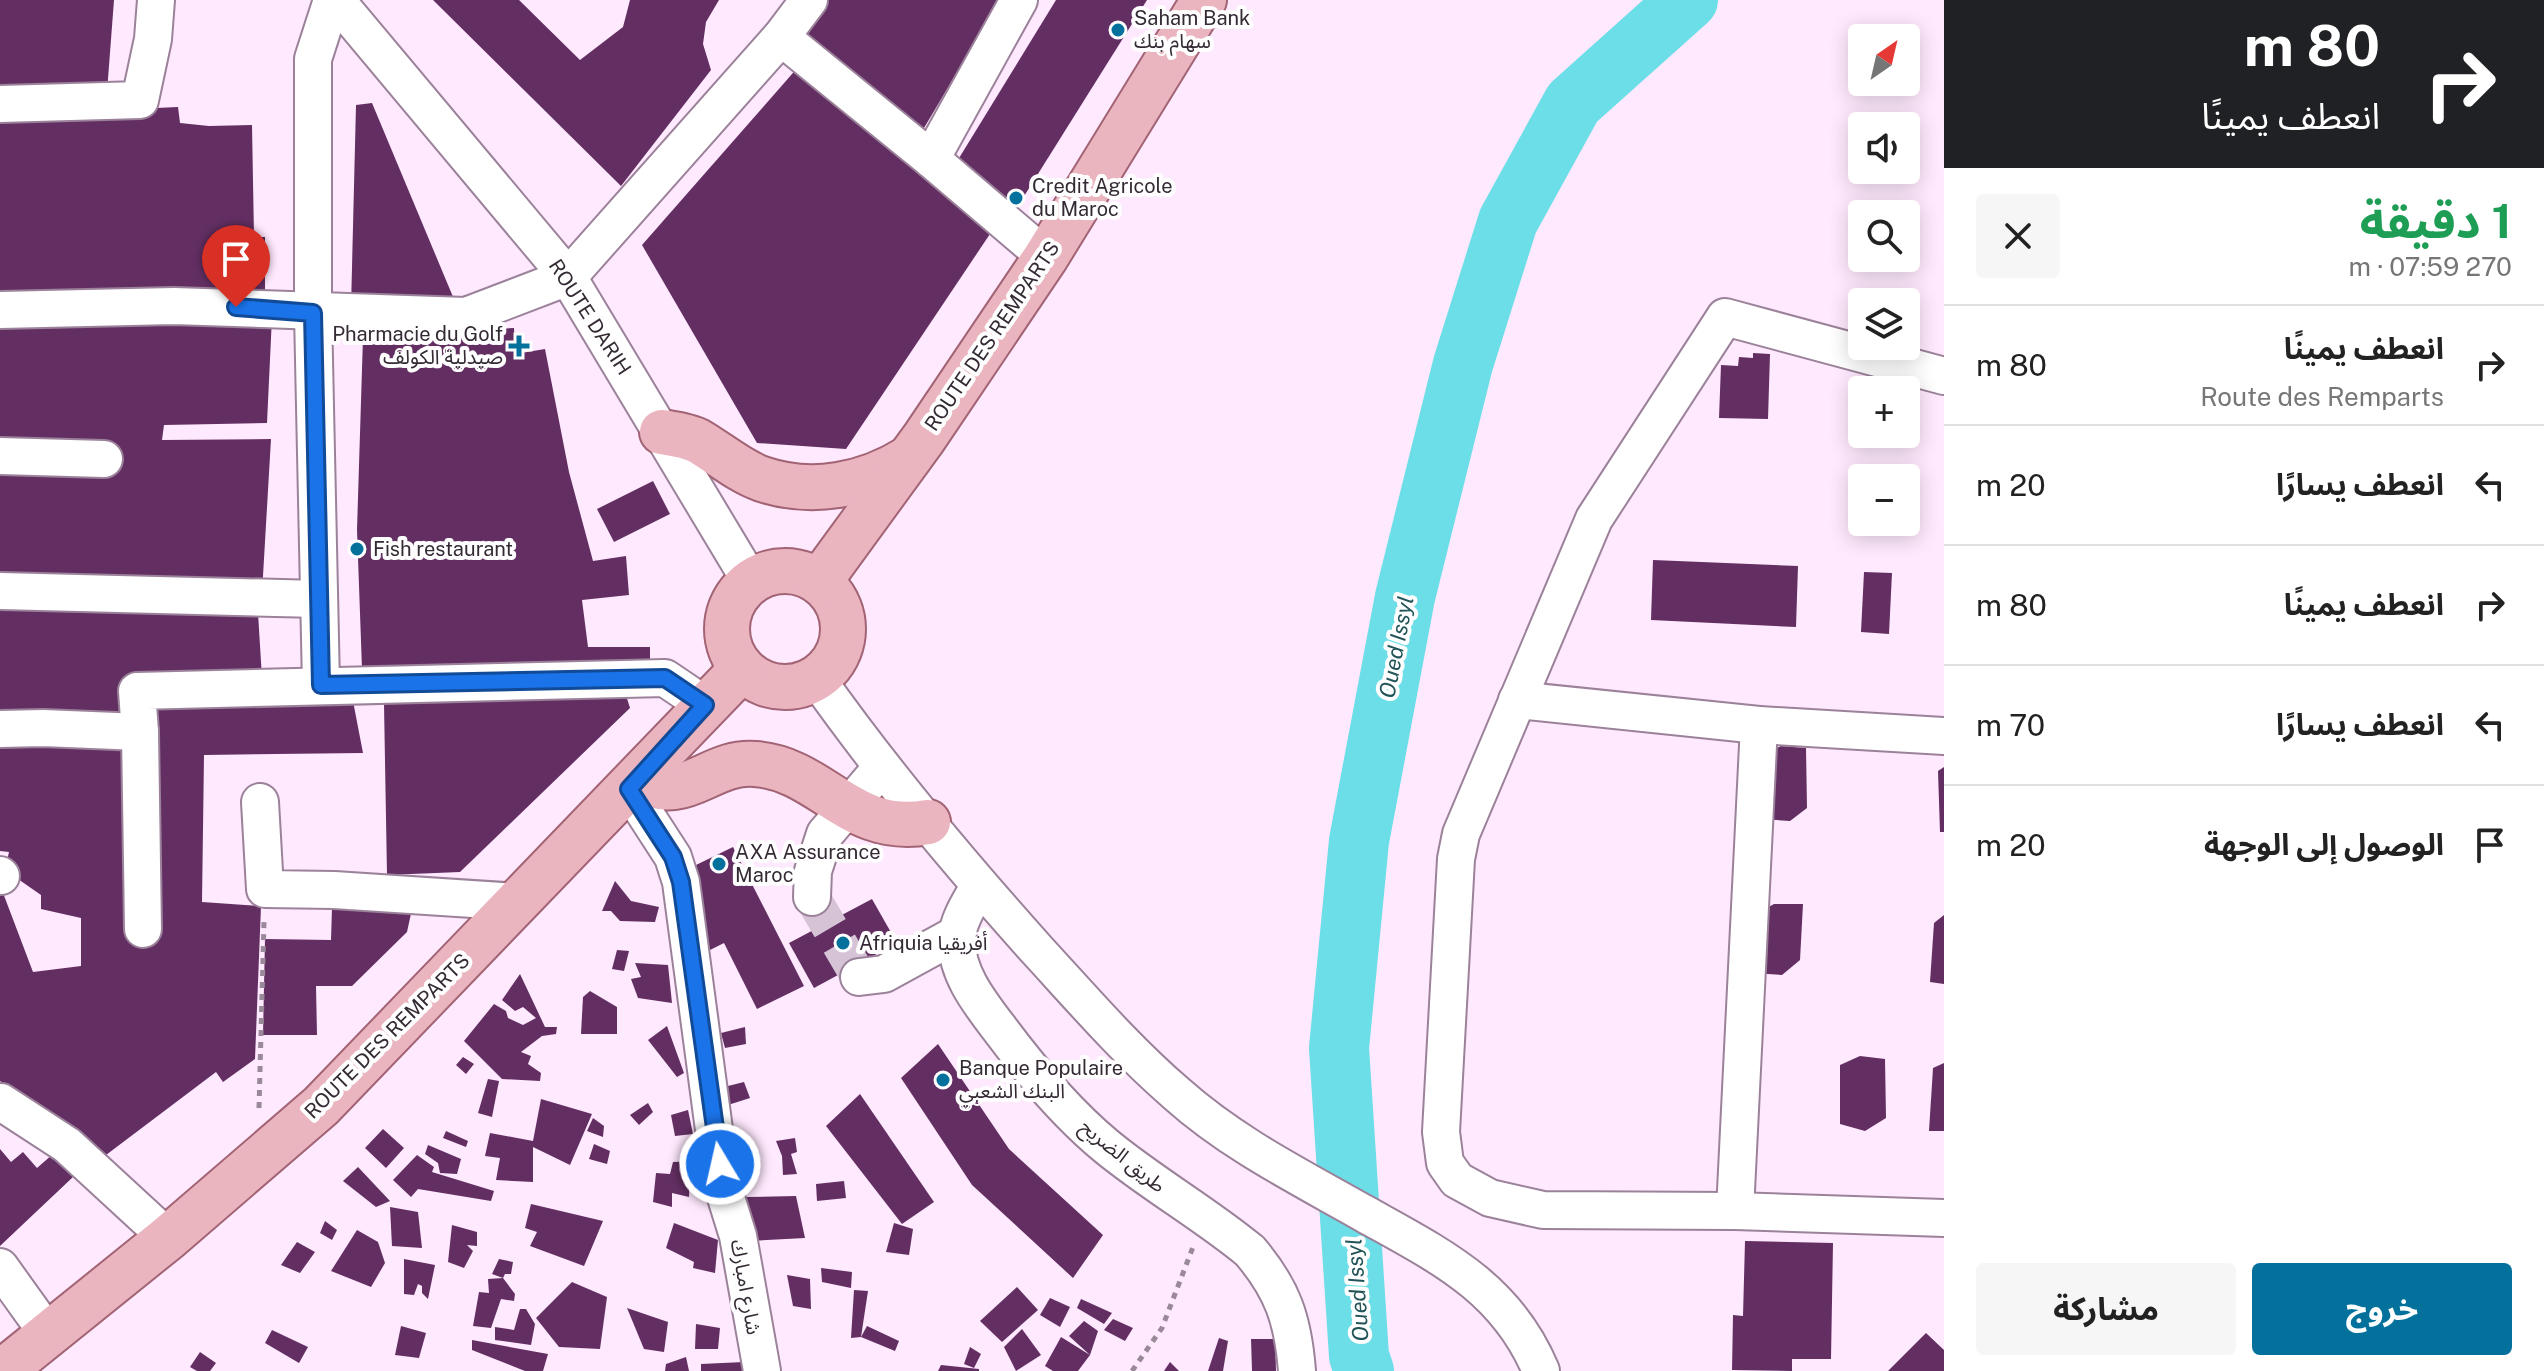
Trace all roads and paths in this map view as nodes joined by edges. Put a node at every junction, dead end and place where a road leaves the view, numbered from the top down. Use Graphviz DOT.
graph roads {
  1 [pos="156,0"];
  2 [pos="334,0"];
  3 [pos="809,0"];
  4 [pos="1019,0"];
  5 [pos="1204,0"];
  6 [pos="781,37"];
  7 [pos="0,104"];
  8 [pos="931,159"];
  9 [pos="1046,257"];
  10 [pos="568,277"];
  11 [pos="0,310"];
  12 [pos="313,313"];
  13 [pos="1944,376"];
  14 [pos="662,432"];
  15 [pos="0,456"];
  16 [pos="911,457"];
  17 [pos="104,459"];
  18 [pos="751,582"];
  19 [pos="819,582"];
  20 [pos="0,591"];
  21 [pos="319,599"];
  22 [pos="742,669"];
  23 [pos="817,679"];
  24 [pos="321,685"];
  25 [pos="1517,700"];
  26 [pos="705,705"];
  27 [pos="1759,725"];
  28 [pos="0,729"];
  29 [pos="140,732"];
  30 [pos="1944,736"];
  31 [pos="882,767"];
  32 [pos="633,784"];
  33 [pos="260,802"];
  34 [pos="849,806"];
  35 [pos="928,822"];
  36 [pos="979,886"];
  37 [pos="265,889"];
  38 [pos="812,897"];
  39 [pos="519,902"];
  40 [pos="143,929"];
  41 [pos="957,934"];
  42 [pos="859,977"];
  43 [pos="1,1102"];
  44 [pos="259,1160"];
  45 [pos="1735,1211"];
  46 [pos="1204,1216"];
  47 [pos="1944,1218"];
  48 [pos="168,1238"];
  49 [pos="0,1267"];
  50 [pos="48,1334"];
  51 [pos="3,1371"];
  52 [pos="762,1371"];
  53 [pos="1132,1371"];
  54 [pos="1297,1371"];
  55 [pos="1541,1371"];
  1 -- 7 [label="street"];
  2 -- 10 [label="street, ROUTE DARIH"];
  2 -- 12 [label="street"];
  3 -- 6 [label="street"];
  4 -- 8 [label="street"];
  5 -- 9 [label="main road, ROUTE DES REMPARTS"];
  6 -- 8 [label="street"];
  6 -- 10 [label="street"];
  8 -- 9 [label="street"];
  9 -- 16 [label="main road, ROUTE DES REMPARTS"];
  10 -- 12 [label="street"];
  10 -- 14 [label="street, ROUTE DARIH"];
  11 -- 12 [label="street"];
  12 -- 21 [label="street"];
  13 -- 25 [label="street"];
  14 -- 16 [label="main road"];
  14 -- 18 [label="street, ROUTE DARIH"];
  15 -- 17 [label="street"];
  16 -- 19 [label="main road, ROUTE DES REMPARTS"];
  18 -- 19 [label="main road"];
  18 -- 22 [label="main road"];
  19 -- 23 [label="main road"];
  20 -- 21 [label="street"];
  21 -- 24 [label="street"];
  22 -- 23 [label="main road"];
  22 -- 26 [label="main road, ROUTE DES REMPARTS"];
  23 -- 31 [label="street"];
  24 -- 26 [label="street"];
  24 -- 29 [label="street"];
  25 -- 27 [label="street"];
  25 -- 45 [label="street"];
  26 -- 32 [label="main road, ROUTE DES REMPARTS"];
  27 -- 30 [label="street"];
  27 -- 45 [label="street"];
  28 -- 29 [label="street"];
  29 -- 40 [label="street"];
  31 -- 34 [label="street"];
  31 -- 35 [label="street"];
  32 -- 34 [label="main road"];
  32 -- 39 [label="main road, ROUTE DES REMPARTS"];
  32 -- 52 [label="street, شارع امبارك"];
  33 -- 37 [label="street"];
  34 -- 35 [label="main road"];
  34 -- 38 [label="street"];
  35 -- 36 [label="street"];
  36 -- 41 [label="street"];
  36 -- 55 [label="street"];
  37 -- 39 [label="street"];
  37 -- 44 [label="path"];
  39 -- 44 [label="main road, ROUTE DES REMPARTS"];
  41 -- 42 [label="street"];
  41 -- 46 [label="street, طريق الضريح"];
  43 -- 48 [label="street"];
  44 -- 48 [label="main road, ROUTE DES REMPARTS"];
  45 -- 47 [label="street"];
  46 -- 53 [label="path"];
  46 -- 54 [label="street, طريق الضريح"];
  48 -- 50 [label="main road, ROUTE DES REMPARTS"];
  49 -- 50 [label="street"];
  50 -- 51 [label="main road, ROUTE DES REMPARTS"];
}
